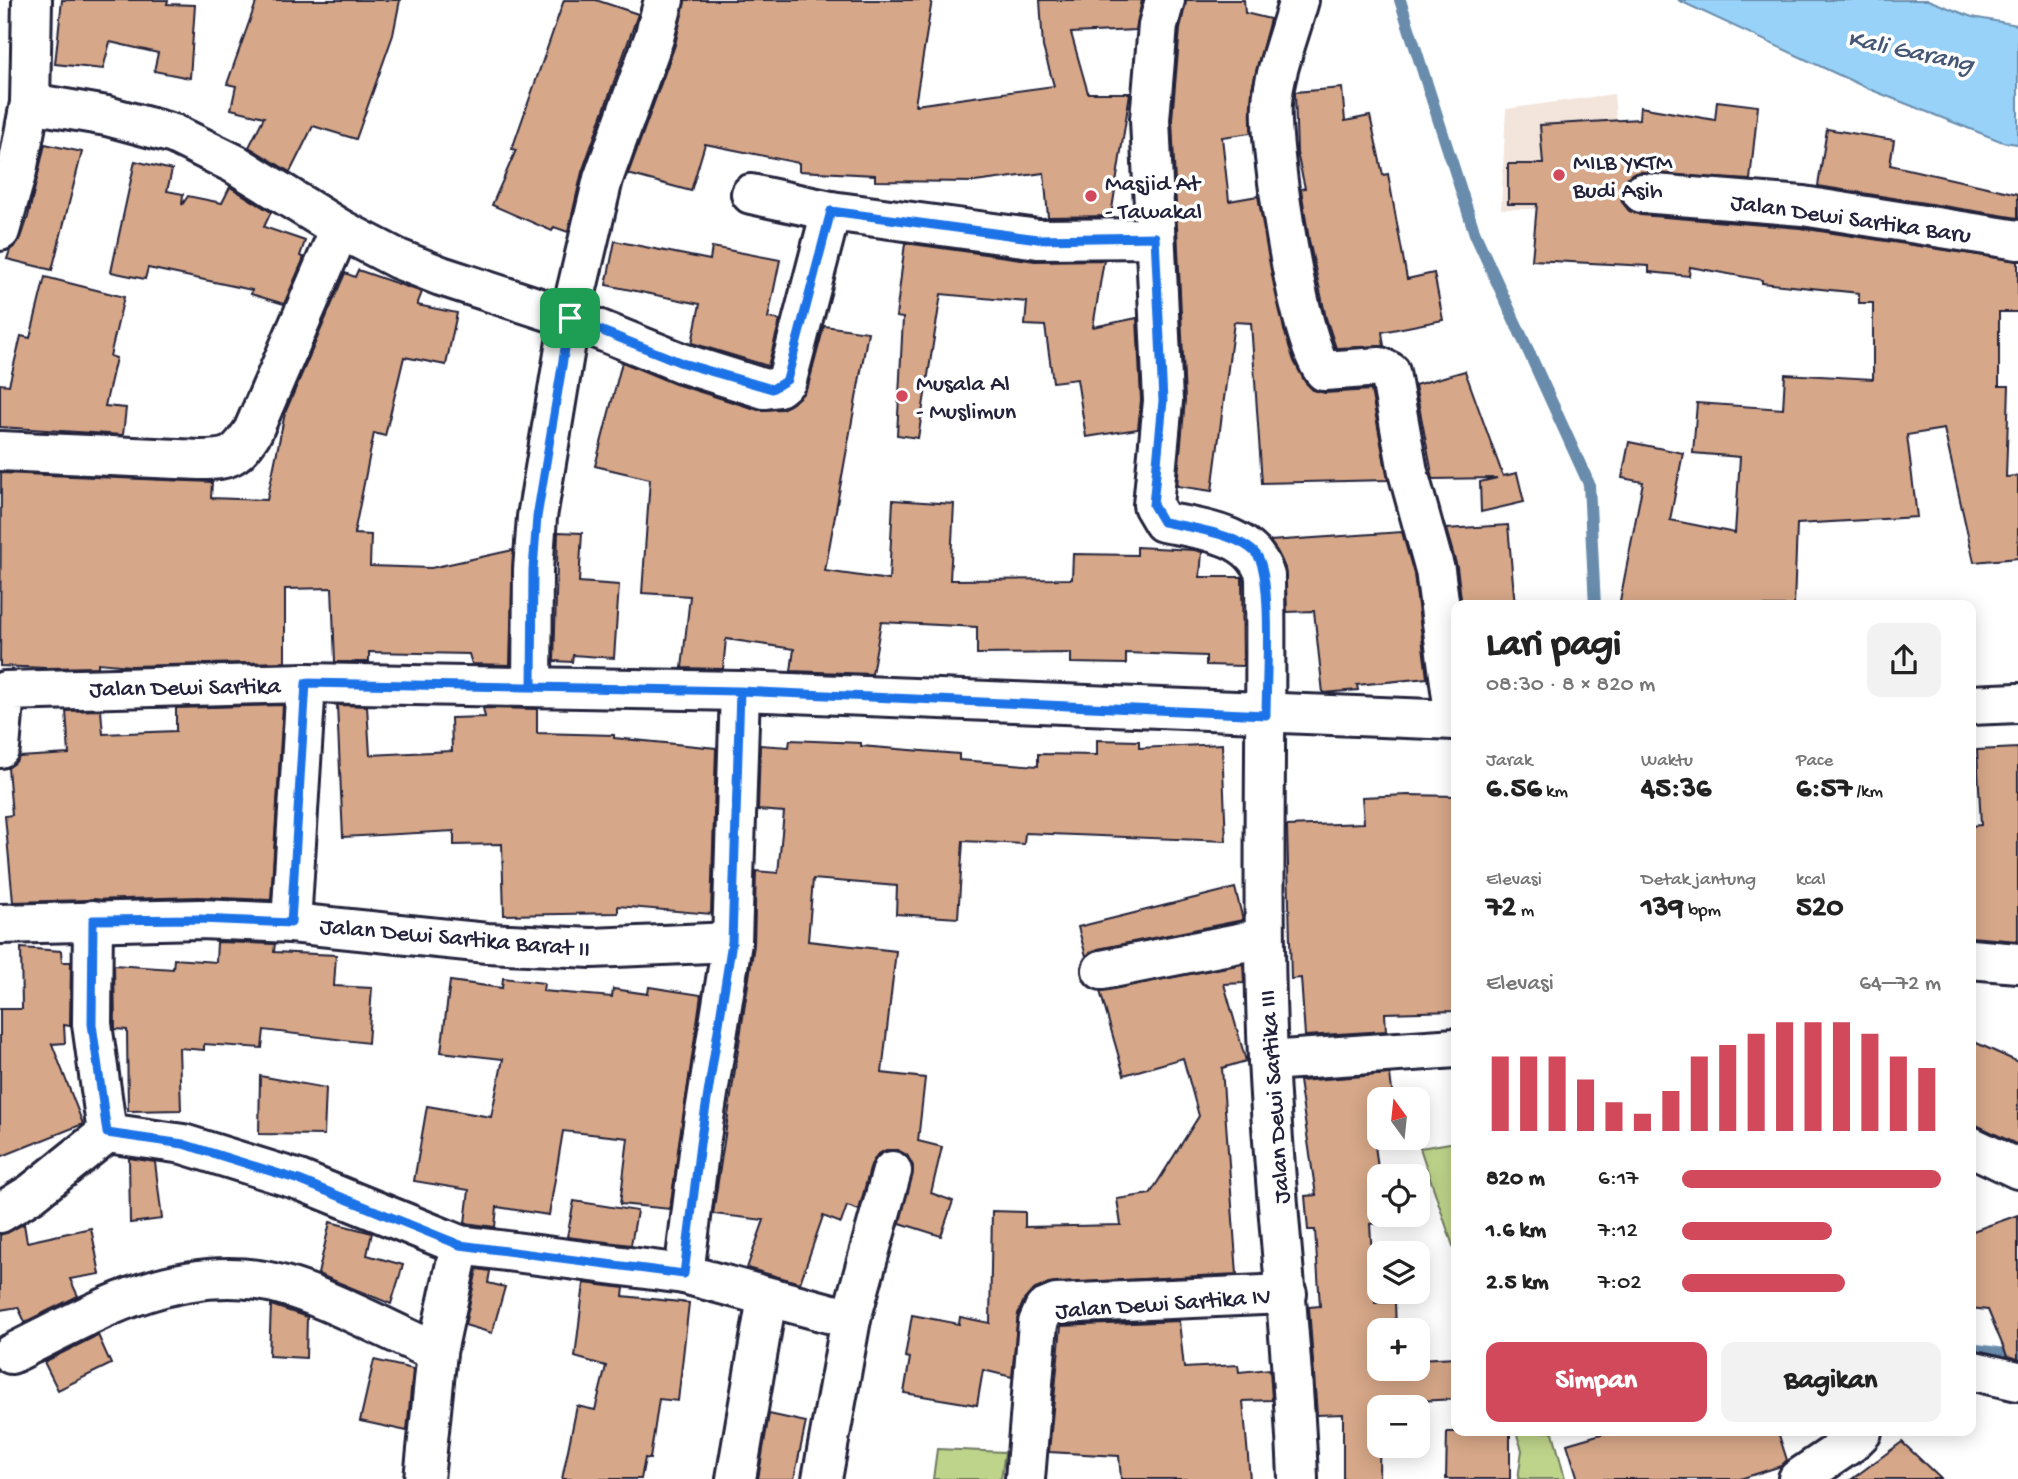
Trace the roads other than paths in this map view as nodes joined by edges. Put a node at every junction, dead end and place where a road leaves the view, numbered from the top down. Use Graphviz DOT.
graph roads {
  1 [pos="32,0"];
  2 [pos="664,0"];
  3 [pos="1166,0"];
  4 [pos="1299,0"];
  5 [pos="30,103"];
  6 [pos="1643,193"];
  7 [pos="751,194"];
  8 [pos="831,211"];
  9 [pos="340,229"];
  10 [pos="0,231"];
  11 [pos="1155,237"];
  12 [pos="2018,240"];
  13 [pos="570,318"];
  14 [pos="0,451"];
  15 [pos="306,683"];
  16 [pos="1451,684"];
  17 [pos="532,687"];
  18 [pos="3,691"];
  19 [pos="740,691"];
  20 [pos="2018,703"];
  21 [pos="1976,705"];
  22 [pos="1266,715"];
  23 [pos="1451,720"];
  24 [pos="0,748"];
  25 [pos="93,920"];
  26 [pos="291,923"];
  27 [pos="0,924"];
  28 [pos="1264,938"];
  29 [pos="732,942"];
  30 [pos="1976,960"];
  31 [pos="2018,963"];
  32 [pos="1102,970"];
  33 [pos="1451,1048"];
  34 [pos="1268,1061"];
  35 [pos="107,1133"];
  36 [pos="1976,1149"];
  37 [pos="2018,1170"];
  38 [pos="892,1171"];
  39 [pos="0,1213"];
  40 [pos="460,1245"];
  41 [pos="684,1274"];
  42 [pos="1287,1294"];
  43 [pos="767,1297"];
  44 [pos="851,1319"];
  45 [pos="436,1352"];
  46 [pos="11,1354"];
  47 [pos="1976,1371"];
  48 [pos="2018,1381"];
  49 [pos="1857,1436"];
  50 [pos="424,1479"];
  51 [pos="736,1479"];
  52 [pos="822,1479"];
  53 [pos="1025,1479"];
  54 [pos="1298,1479"];
  55 [pos="1797,1479"];
  1 -- 5 [label="street"];
  2 -- 13 [label="street"];
  3 -- 11 [label="street"];
  4 -- 16 [label="street"];
  5 -- 9 [label="street"];
  5 -- 10 [label="street"];
  6 -- 12 [label="street, Jalan Dewi Sartika Baru"];
  7 -- 8 [label="street"];
  8 -- 11 [label="street"];
  8 -- 13 [label="street"];
  9 -- 13 [label="street"];
  9 -- 14 [label="street"];
  11 -- 22 [label="street, Jalan Dewi Sartika III"];
  13 -- 17 [label="street"];
  15 -- 17 [label="street, Jalan Dewi Sartika"];
  15 -- 18 [label="street, Jalan Dewi Sartika"];
  15 -- 26 [label="street"];
  17 -- 19 [label="street, Jalan Dewi Sartika"];
  18 -- 24 [label="street, Jalan Dewi Sartika"];
  19 -- 22 [label="street, Jalan Dewi Sartika"];
  19 -- 29 [label="street"];
  20 -- 21 [label="street"];
  22 -- 23 [label="street, Jalan Dewi Sartika"];
  22 -- 28 [label="street, Jalan Dewi Sartika III"];
  25 -- 26 [label="street, Jalan Dewi Sartika Barat II"];
  25 -- 27 [label="street, Jalan Dewi Sartika Barat II"];
  25 -- 35 [label="street"];
  26 -- 29 [label="street, Jalan Dewi Sartika Barat II"];
  28 -- 32 [label="street"];
  28 -- 34 [label="street, Jalan Dewi Sartika III"];
  29 -- 41 [label="street"];
  30 -- 31 [label="street"];
  33 -- 34 [label="street"];
  34 -- 42 [label="street, Jalan Dewi Sartika III"];
  35 -- 39 [label="street"];
  35 -- 40 [label="street"];
  36 -- 37 [label="street"];
  38 -- 44 [label="street"];
  40 -- 41 [label="street"];
  40 -- 45 [label="street"];
  41 -- 43 [label="street"];
  42 -- 53 [label="street, Jalan Dewi Sartika IV"];
  42 -- 54 [label="street, Jalan Dewi Sartika III"];
  43 -- 44 [label="street"];
  43 -- 51 [label="street"];
  44 -- 52 [label="street"];
  45 -- 46 [label="street"];
  45 -- 50 [label="street"];
  47 -- 48 [label="street"];
  49 -- 55 [label="street"];
}
